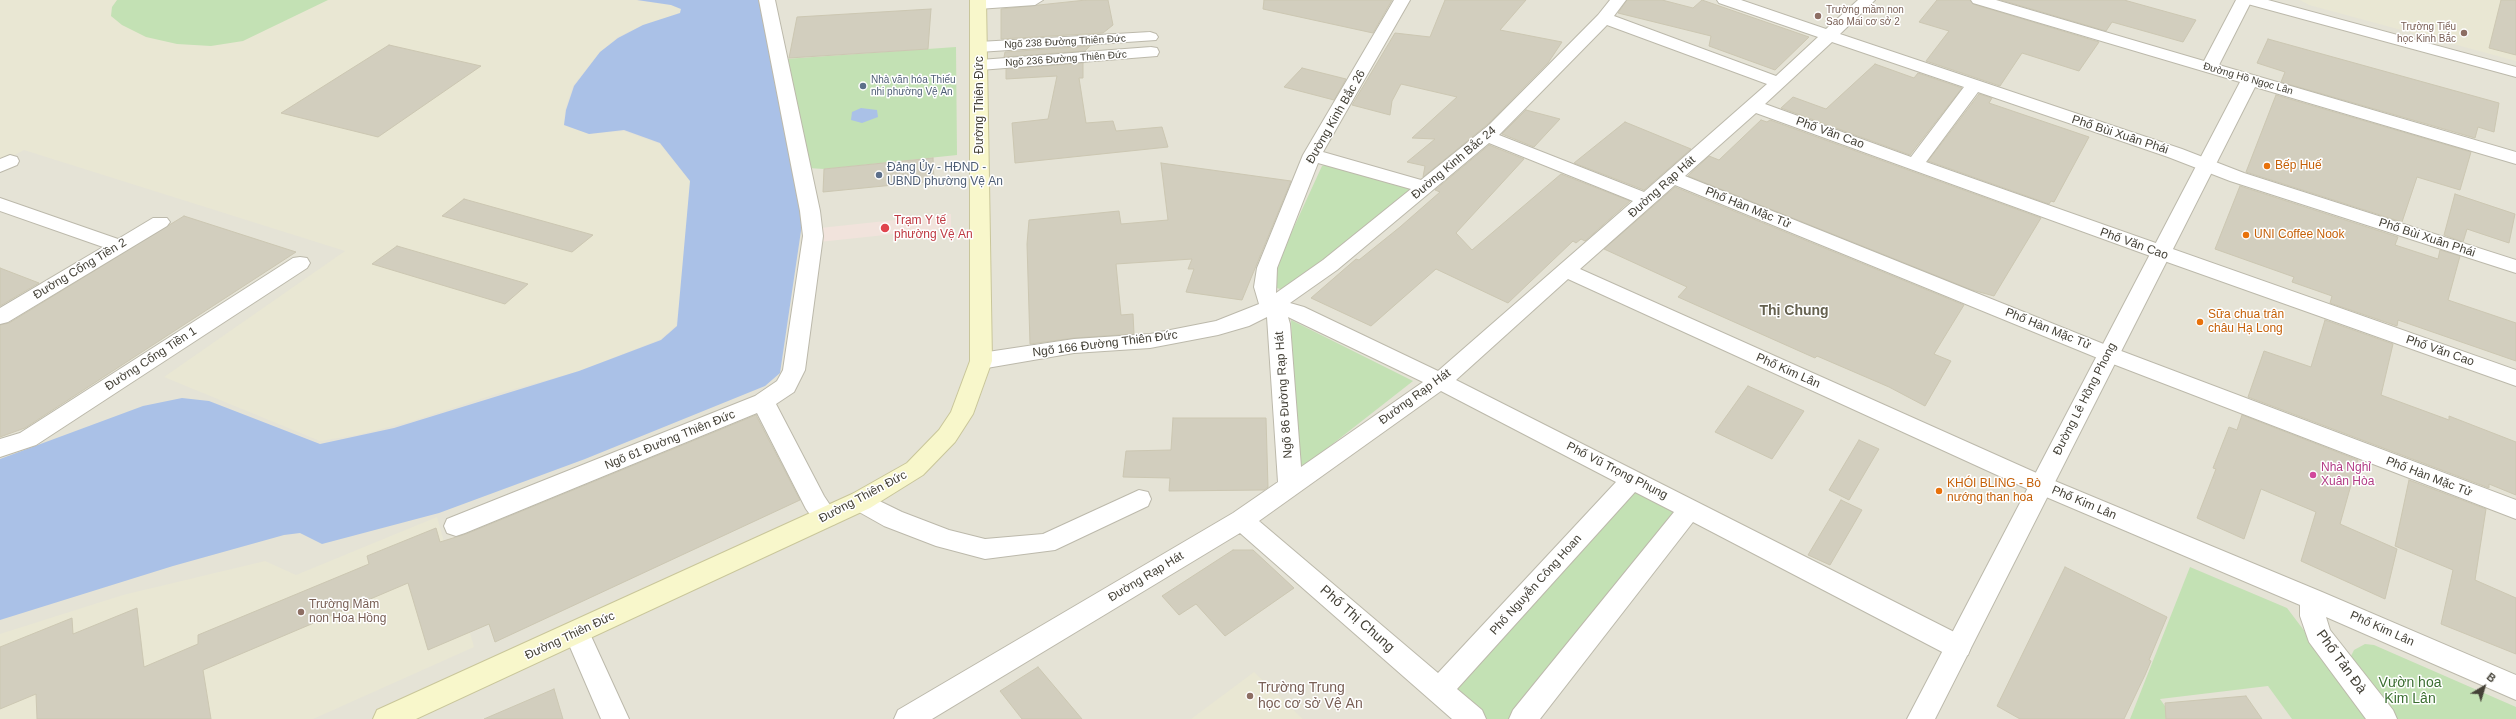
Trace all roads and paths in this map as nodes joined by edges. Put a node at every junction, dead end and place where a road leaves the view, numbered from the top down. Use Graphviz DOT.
graph roads {
  1 [pos="767,0"];
  2 [pos="1035,0"];
  3 [pos="1402,0"];
  4 [pos="1618,0"];
  5 [pos="1724,0"];
  6 [pos="1867,0"];
  7 [pos="1979,0"];
  8 [pos="2244,0"];
  9 [pos="2250,0"];
  10 [pos="978,2"];
  11 [pos="1604,18"];
  12 [pos="1830,36"];
  13 [pos="1151,45"];
  14 [pos="979,56"];
  15 [pos="2209,68"];
  16 [pos="2516,72"];
  17 [pos="2250,80"];
  18 [pos="1777,82"];
  19 [pos="1974,86"];
  20 [pos="1754,106"];
  21 [pos="1487,136"];
  22 [pos="1312,154"];
  23 [pos="2516,158"];
  24 [pos="1915,164"];
  25 [pos="2207,166"];
  26 [pos="1672,177"];
  27 [pos="1425,187"];
  28 [pos="1647,200"];
  29 [pos="0,204"];
  30 [pos="160,222"];
  31 [pos="119,246"];
  32 [pos="2160,253"];
  33 [pos="300,263"];
  34 [pos="2516,267"];
  35 [pos="1567,271"];
  36 [pos="1272,306"];
  37 [pos="0,316"];
  38 [pos="2108,354"];
  39 [pos="980,361"];
  40 [pos="2516,378"];
  41 [pos="1440,381"];
  42 [pos="763,402"];
  43 [pos="0,448"];
  44 [pos="1633,479"];
  45 [pos="2041,485"];
  46 [pos="1290,486"];
  47 [pos="1139,499"];
  48 [pos="861,501"];
  49 [pos="1690,509"];
  50 [pos="2516,510"];
  51 [pos="826,517"];
  52 [pos="1242,520"];
  53 [pos="456,526"];
  54 [pos="2313,599"];
  55 [pos="577,633"];
  56 [pos="1958,647"];
  57 [pos="2516,688"];
  58 [pos="1439,690"];
  59 [pos="387,719"];
  60 [pos="615,719"];
  61 [pos="908,719"];
  62 [pos="1472,719"];
  63 [pos="1523,719"];
  64 [pos="1921,719"];
  65 [pos="2383,719"];
  1 -- 42 [label="street, Ngõ 61 Đường Thiên Đức"];
  2 -- 10 [label="street"];
  3 -- 22 [label="street, Đường Kinh Bắc 26"];
  4 -- 11 [label="street, Đường Kinh Bắc 24"];
  5 -- 12 [label="street, Phố Bùi Xuân Phái"];
  6 -- 12 [label="street, Đường Rạp Hát"];
  7 -- 15 [label="street, Đường Hồ Ngọc Lân"];
  8 -- 15 [label="street"];
  9 -- 16 [label="street"];
  10 -- 14 [label="main road, Đường Thiên Đức"];
  11 -- 18 [label="street"];
  11 -- 21 [label="street, Đường Kinh Bắc 24"];
  12 -- 18 [label="street, Đường Rạp Hát"];
  12 -- 19 [label="street, Phố Bùi Xuân Phái"];
  13 -- 14 [label="street, Ngõ 236 Đường Thiên Đức"];
  14 -- 39 [label="main road, Đường Thiên Đức"];
  15 -- 17 [label="street, Đường Hồ Ngọc Lân"];
  17 -- 23 [label="street, Đường Hồ Ngọc Lân"];
  17 -- 25 [label="street, Đường Lê Hồng Phong"];
  18 -- 20 [label="street, Đường Rạp Hát"];
  19 -- 24 [label="street"];
  19 -- 25 [label="street, Phố Bùi Xuân Phái"];
  20 -- 24 [label="street, Phố Văn Cao"];
  20 -- 26 [label="street, Đường Rạp Hát"];
  21 -- 27 [label="street, Đường Kinh Bắc 24"];
  21 -- 28 [label="street"];
  22 -- 27 [label="street"];
  22 -- 36 [label="street, Đường Kinh Bắc 26"];
  24 -- 32 [label="street, Phố Văn Cao"];
  25 -- 32 [label="street, Đường Lê Hồng Phong"];
  25 -- 34 [label="street, Phố Bùi Xuân Phái"];
  26 -- 28 [label="street, Đường Rạp Hát"];
  26 -- 38 [label="street, Phố Hàn Mặc Tử"];
  27 -- 36 [label="street, Đường Kinh Bắc 24"];
  28 -- 35 [label="street, Đường Rạp Hát"];
  29 -- 31 [label="street"];
  30 -- 31 [label="street, Đường Cổng Tiền 2"];
  31 -- 37 [label="street, Đường Cổng Tiền 2"];
  32 -- 38 [label="street, Đường Lê Hồng Phong"];
  32 -- 40 [label="street, Phố Văn Cao"];
  33 -- 43 [label="street, Đường Cổng Tiền 1"];
  35 -- 41 [label="street, Đường Rạp Hát"];
  35 -- 45 [label="street, Phố Kim Lân"];
  36 -- 39 [label="street, Ngõ 166 Đường Thiên Đức"];
  36 -- 41 [label="street, Phố Vũ Trọng Phụng"];
  36 -- 46 [label="street, Ngõ 86 Đường Rạp Hát"];
  38 -- 45 [label="street, Đường Lê Hồng Phong"];
  38 -- 50 [label="street, Phố Hàn Mặc Tử"];
  39 -- 48 [label="main road, Đường Thiên Đức"];
  41 -- 44 [label="street, Phố Vũ Trọng Phụng"];
  41 -- 46 [label="street, Đường Rạp Hát"];
  42 -- 51 [label="street"];
  42 -- 53 [label="street, Ngõ 61 Đường Thiên Đức"];
  44 -- 49 [label="street, Phố Vũ Trọng Phụng"];
  44 -- 58 [label="street, Phố Nguyễn Công Hoan"];
  45 -- 54 [label="street, Phố Kim Lân"];
  45 -- 56 [label="street, Đường Lê Hồng Phong"];
  46 -- 52 [label="street, Đường Rạp Hát"];
  47 -- 48 [label="street"];
  48 -- 51 [label="main road, Đường Thiên Đức"];
  49 -- 56 [label="street, Phố Vũ Trọng Phụng"];
  49 -- 63 [label="street"];
  51 -- 55 [label="main road, Đường Thiên Đức"];
  52 -- 58 [label="street, Phố Thị Chung"];
  52 -- 61 [label="street, Đường Rạp Hát"];
  54 -- 57 [label="street, Phố Kim Lân"];
  54 -- 65 [label="street, Phố Tản Đà"];
  55 -- 59 [label="main road, Đường Thiên Đức"];
  55 -- 60 [label="street"];
  56 -- 64 [label="street, Đường Lê Hồng Phong"];
  58 -- 62 [label="street, Phố Thị Chung"];
}
